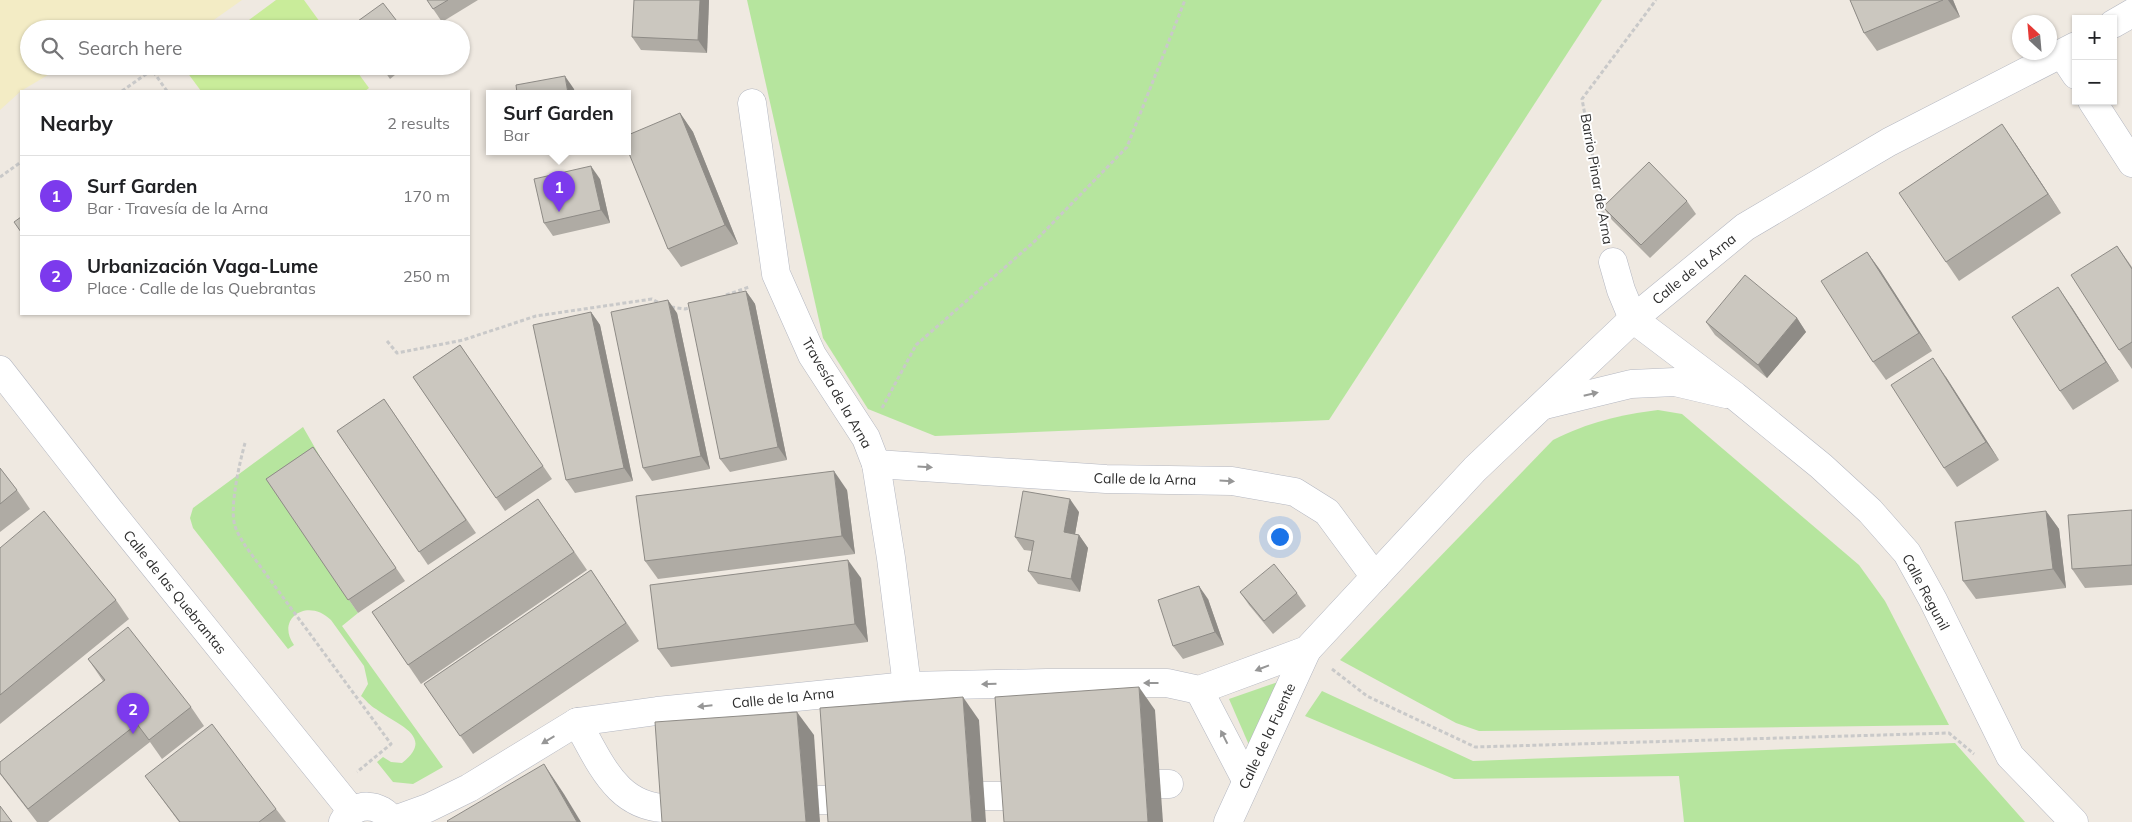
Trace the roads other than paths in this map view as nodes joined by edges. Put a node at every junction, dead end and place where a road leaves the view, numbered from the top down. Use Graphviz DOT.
graph roads {
  1 [pos="2132,13"];
  2 [pos="2117,22"];
  3 [pos="2071,58"];
  4 [pos="752,103"];
  5 [pos="2095,105"];
  6 [pos="2132,163"];
  7 [pos="1613,262"];
  8 [pos="1633,319"];
  9 [pos="0,370"];
  10 [pos="1735,396"];
  11 [pos="1544,405"];
  12 [pos="876,464"];
  13 [pos="1375,577"];
  14 [pos="1307,650"];
  15 [pos="907,686"];
  16 [pos="1199,690"];
  17 [pos="577,722"];
  18 [pos="1246,780"];
  19 [pos="984,796"];
  20 [pos="1017,796"];
  21 [pos="343,808"];
  22 [pos="675,808"];
  23 [pos="392,821"];
  24 [pos="1228,822"];
  25 [pos="2074,822"];
  1 -- 2 [label="street"];
  3 -- 8 [label="street, Calle de la Arna"];
  4 -- 12 [label="street, Travesía de la Arna"];
  5 -- 6 [label="street"];
  7 -- 8 [label="street, Barrio Pinar de Arna"];
  8 -- 10 [label="street, Calle Regunil"];
  8 -- 11 [label="street, Calle de la Arna"];
  9 -- 21 [label="street, Calle de las Quebrantas"];
  11 -- 10 [label="street, Calle Regunil, one-way"];
  10 -- 25 [label="street, Calle Regunil"];
  11 -- 13 [label="street, Calle de la Arna"];
  12 -- 13 [label="street, Calle de la Arna, one-way"];
  12 -- 15 [label="street, Travesía de la Arna"];
  13 -- 14 [label="street, Calle de la Arna"];
  14 -- 16 [label="street, Calle de la Arna, one-way"];
  14 -- 18 [label="street, Calle de la Fuente"];
  16 -- 15 [label="street, Calle de la Arna, one-way"];
  15 -- 17 [label="street, Calle de la Arna, one-way"];
  18 -- 16 [label="street, one-way"];
  17 -- 22 [label="street"];
  17 -- 23 [label="street, Calle de la Arna, one-way"];
  18 -- 24 [label="street, Calle de la Fuente"];
  19 -- 20 [label="street"];
  21 -- 23 [label="street"];
}
